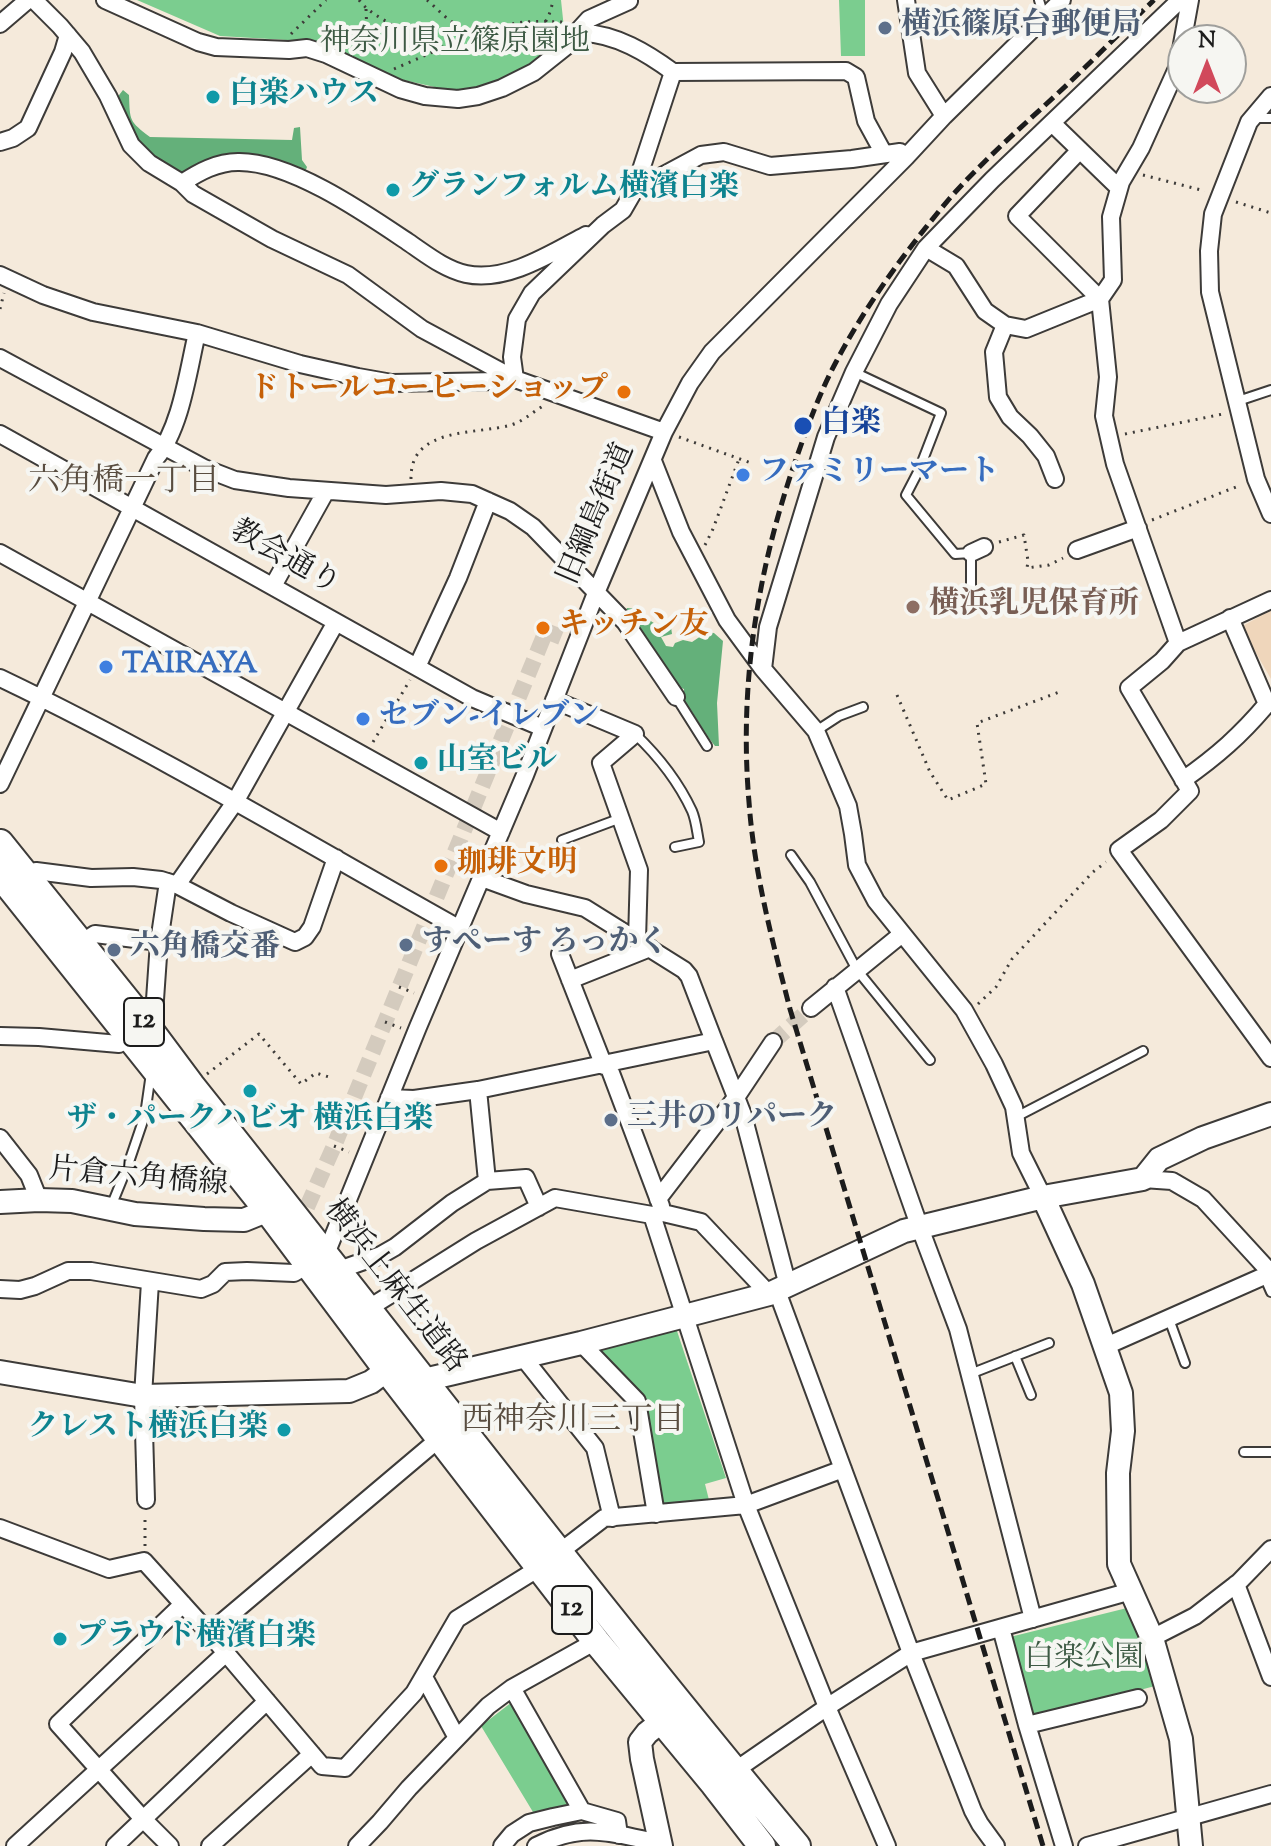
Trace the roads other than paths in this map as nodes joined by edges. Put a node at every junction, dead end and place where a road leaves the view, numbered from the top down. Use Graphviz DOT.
graph roads {
  1 [pos="31,0"];
  2 [pos="105,0"];
  3 [pos="906,0"];
  4 [pos="1062,0"];
  5 [pos="1180,0"];
  6 [pos="1190,0"];
  7 [pos="629,1"];
  8 [pos="1043,7"];
  9 [pos="0,24"];
  10 [pos="579,30"];
  11 [pos="68,35"];
  12 [pos="673,72"];
  13 [pos="1271,96"];
  14 [pos="944,116"];
  15 [pos="1253,118"];
  16 [pos="1271,118"];
  17 [pos="1052,123"];
  18 [pos="0,142"];
  19 [pos="1080,150"];
  20 [pos="884,154"];
  21 [pos="906,157"];
  22 [pos="182,183"];
  23 [pos="1119,188"];
  24 [pos="634,191"];
  25 [pos="603,225"];
  26 [pos="926,248"];
  27 [pos="0,275"];
  28 [pos="1100,299"];
  29 [pos="1005,325"];
  30 [pos="197,333"];
  31 [pos="0,358"];
  32 [pos="854,372"];
  33 [pos="515,379"];
  34 [pos="1271,390"];
  35 [pos="1238,406"];
  36 [pos="664,432"];
  37 [pos="0,434"];
  38 [pos="165,447"];
  39 [pos="653,461"];
  40 [pos="1055,479"];
  41 [pos="326,491"];
  42 [pos="488,501"];
  43 [pos="133,508"];
  44 [pos="1271,514"];
  45 [pos="1137,527"];
  46 [pos="1077,550"];
  47 [pos="0,553"];
  48 [pos="273,586"];
  49 [pos="971,591"];
  50 [pos="596,593"];
  51 [pos="1271,600"];
  52 [pos="88,601"];
  53 [pos="1230,618"];
  54 [pos="336,622"];
  55 [pos="1178,643"];
  56 [pos="417,667"];
  57 [pos="763,669"];
  58 [pos="0,678"];
  59 [pos="41,697"];
  60 [pos="676,697"];
  61 [pos="554,700"];
  62 [pos="1269,704"];
  63 [pos="863,707"];
  64 [pos="285,711"];
  65 [pos="543,728"];
  66 [pos="816,731"];
  67 [pos="635,734"];
  68 [pos="707,746"];
  69 [pos="1183,780"];
  70 [pos="0,784"];
  71 [pos="235,802"];
  72 [pos="621,818"];
  73 [pos="501,832"];
  74 [pos="562,840"];
  75 [pos="0,843"];
  76 [pos="675,847"];
  77 [pos="791,855"];
  78 [pos="336,858"];
  79 [pos="0,875"];
  80 [pos="27,876"];
  81 [pos="482,878"];
  82 [pos="172,883"];
  83 [pos="460,929"];
  84 [pos="902,934"];
  85 [pos="159,942"];
  86 [pos="81,943"];
  87 [pos="644,944"];
  88 [pos="560,954"];
  89 [pos="857,970"];
  90 [pos="570,980"];
  91 [pos="835,987"];
  92 [pos="811,1008"];
  93 [pos="136,1030"];
  94 [pos="0,1036"];
  95 [pos="714,1041"];
  96 [pos="773,1042"];
  97 [pos="1143,1051"];
  98 [pos="1271,1058"];
  99 [pos="930,1060"];
  100 [pos="606,1065"];
  101 [pos="152,1067"];
  102 [pos="478,1090"];
  103 [pos="737,1096"];
  104 [pos="389,1098"];
  105 [pos="1271,1114"];
  106 [pos="1015,1117"];
  107 [pos="0,1138"];
  108 [pos="1143,1179"];
  109 [pos="487,1181"];
  110 [pos="1043,1197"];
  111 [pos="39,1200"];
  112 [pos="0,1202"];
  113 [pos="277,1207"];
  114 [pos="539,1207"];
  115 [pos="109,1209"];
  116 [pos="658,1209"];
  117 [pos="920,1228"];
  118 [pos="324,1262"];
  119 [pos="1269,1274"];
  120 [pos="150,1282"];
  121 [pos="0,1289"];
  122 [pos="778,1290"];
  123 [pos="1271,1292"];
  124 [pos="369,1308"];
  125 [pos="685,1316"];
  126 [pos="1169,1318"];
  127 [pos="581,1343"];
  128 [pos="1049,1343"];
  129 [pos="1106,1346"];
  130 [pos="522,1356"];
  131 [pos="1015,1356"];
  132 [pos="1185,1363"];
  133 [pos="387,1370"];
  134 [pos="0,1372"];
  135 [pos="970,1374"];
  136 [pos="424,1380"];
  137 [pos="1031,1395"];
  138 [pos="143,1396"];
  139 [pos="440,1438"];
  140 [pos="1244,1452"];
  141 [pos="1271,1452"];
  142 [pos="843,1469"];
  143 [pos="146,1500"];
  144 [pos="746,1505"];
  145 [pos="656,1514"];
  146 [pos="612,1518"];
  147 [pos="0,1528"];
  148 [pos="1271,1549"];
  149 [pos="549,1560"];
  150 [pos="1236,1584"];
  151 [pos="1131,1591"];
  152 [pos="183,1604"];
  153 [pos="1033,1619"];
  154 [pos="1001,1628"];
  155 [pos="209,1633"];
  156 [pos="1152,1638"];
  157 [pos="596,1641"];
  158 [pos="226,1653"];
  159 [pos="911,1653"];
  160 [pos="424,1677"];
  161 [pos="1271,1677"];
  162 [pos="512,1688"];
  163 [pos="1138,1698"];
  164 [pos="267,1701"];
  165 [pos="827,1707"];
  166 [pos="662,1721"];
  167 [pos="1027,1725"];
  168 [pos="457,1738"];
  169 [pos="312,1754"];
  170 [pos="98,1770"];
  171 [pos="724,1778"];
  172 [pos="1271,1794"];
  173 [pos="582,1811"];
  174 [pos="1188,1816"];
  175 [pos="143,1819"];
  176 [pos="619,1835"];
  177 [pos="359,1845"];
  178 [pos="660,1845"];
  179 [pos="15,1846"];
  180 [pos="115,1846"];
  181 [pos="170,1846"];
  182 [pos="210,1846"];
  183 [pos="502,1846"];
  184 [pos="536,1846"];
  185 [pos="762,1846"];
  186 [pos="797,1846"];
  187 [pos="887,1846"];
  188 [pos="996,1846"];
  189 [pos="1064,1846"];
  190 [pos="1087,1846"];
  191 [pos="1191,1846"];
  1 -- 9 [label="street"];
  1 -- 11 [label="street"];
  2 -- 12 [label="street"];
  3 -- 14 [label="street"];
  4 -- 8 [label="street, 旧綱島街道"];
  5 -- 17 [label="street"];
  6 -- 23 [label="street"];
  7 -- 10 [label="street"];
  8 -- 14 [label="street, 旧綱島街道"];
  11 -- 18 [label="street"];
  11 -- 22 [label="street"];
  12 -- 20 [label="street"];
  12 -- 24 [label="street"];
  13 -- 15 [label="street"];
  14 -- 21 [label="street, 旧綱島街道"];
  15 -- 16 [label="lane"];
  15 -- 35 [label="street"];
  17 -- 19 [label="street"];
  17 -- 26 [label="street"];
  19 -- 23 [label="street"];
  19 -- 28 [label="street"];
  20 -- 21 [label="street"];
  20 -- 24 [label="street"];
  21 -- 36 [label="street, 旧綱島街道"];
  22 -- 25 [label="street"];
  22 -- 33 [label="street"];
  23 -- 28 [label="street"];
  24 -- 25 [label="street"];
  25 -- 33 [label="street"];
  26 -- 29 [label="street"];
  26 -- 32 [label="street"];
  27 -- 30 [label="street"];
  28 -- 29 [label="street"];
  28 -- 45 [label="street"];
  29 -- 40 [label="street"];
  30 -- 33 [label="street"];
  30 -- 38 [label="street"];
  31 -- 38 [label="street"];
  32 -- 49 [label="lane"];
  32 -- 57 [label="street"];
  33 -- 36 [label="street"];
  34 -- 35 [label="lane"];
  35 -- 44 [label="street"];
  36 -- 39 [label="street, 旧綱島街道"];
  37 -- 43 [label="street, 教会通り"];
  38 -- 41 [label="street"];
  38 -- 43 [label="street"];
  39 -- 50 [label="street, 旧綱島街道"];
  39 -- 57 [label="street"];
  41 -- 42 [label="street"];
  41 -- 48 [label="street"];
  42 -- 50 [label="street"];
  42 -- 56 [label="street"];
  43 -- 48 [label="street, 教会通り"];
  43 -- 52 [label="street"];
  45 -- 46 [label="street"];
  45 -- 55 [label="street"];
  47 -- 52 [label="street"];
  48 -- 54 [label="street, 教会通り"];
  50 -- 60 [label="street"];
  50 -- 61 [label="street, 旧綱島街道"];
  51 -- 53 [label="street"];
  52 -- 59 [label="street"];
  52 -- 64 [label="street"];
  53 -- 55 [label="street"];
  53 -- 62 [label="street"];
  54 -- 56 [label="street, 教会通り"];
  54 -- 64 [label="street"];
  55 -- 69 [label="street"];
  56 -- 65 [label="street, 教会通り"];
  57 -- 66 [label="street"];
  58 -- 59 [label="street"];
  59 -- 70 [label="street"];
  59 -- 71 [label="street"];
  60 -- 68 [label="lane"];
  61 -- 65 [label="street, 旧綱島街道"];
  61 -- 67 [label="street"];
  62 -- 69 [label="street"];
  63 -- 66 [label="lane"];
  64 -- 71 [label="street"];
  64 -- 73 [label="street"];
  65 -- 73 [label="street, 旧綱島街道"];
  66 -- 84 [label="street"];
  67 -- 72 [label="street"];
  67 -- 76 [label="lane"];
  69 -- 98 [label="street"];
  71 -- 78 [label="street"];
  71 -- 82 [label="street"];
  72 -- 74 [label="lane"];
  72 -- 87 [label="street"];
  73 -- 81 [label="street, 旧綱島街道"];
  75 -- 80 [label="main road, 横浜上麻生道路 / 12"];
  77 -- 89 [label="lane"];
  78 -- 82 [label="street"];
  78 -- 83 [label="street"];
  79 -- 93 [label="main road, 横浜上麻生道路 / 12"];
  80 -- 82 [label="street"];
  80 -- 86 [label="main road, 横浜上麻生道路 / 12"];
  81 -- 83 [label="street, 旧綱島街道"];
  81 -- 87 [label="street"];
  82 -- 85 [label="street"];
  83 -- 104 [label="street, 旧綱島街道"];
  84 -- 89 [label="street"];
  84 -- 106 [label="street"];
  85 -- 86 [label="street"];
  85 -- 93 [label="street"];
  86 -- 93 [label="main road, 横浜上麻生道路 / 12"];
  87 -- 90 [label="street"];
  87 -- 95 [label="street"];
  88 -- 90 [label="street"];
  89 -- 91 [label="street"];
  89 -- 99 [label="lane"];
  90 -- 100 [label="street"];
  91 -- 92 [label="street"];
  91 -- 117 [label="street"];
  93 -- 94 [label="street"];
  93 -- 101 [label="main road, 横浜上麻生道路 / 12"];
  93 -- 113 [label="main road, 横浜上麻生道路 / 12"];
  95 -- 100 [label="street"];
  95 -- 103 [label="street"];
  96 -- 103 [label="street"];
  97 -- 106 [label="lane"];
  100 -- 102 [label="street"];
  100 -- 116 [label="street"];
  101 -- 113 [label="main road, 横浜上麻生道路 / 12"];
  101 -- 115 [label="lane"];
  102 -- 104 [label="street"];
  102 -- 109 [label="street"];
  103 -- 116 [label="street"];
  103 -- 122 [label="street"];
  104 -- 118 [label="street, 旧綱島街道"];
  105 -- 108 [label="street"];
  106 -- 110 [label="street"];
  107 -- 111 [label="street"];
  108 -- 110 [label="street"];
  108 -- 119 [label="street"];
  109 -- 114 [label="street"];
  109 -- 118 [label="street"];
  110 -- 117 [label="street"];
  110 -- 129 [label="street"];
  111 -- 112 [label="street, 片倉六角橋線"];
  111 -- 115 [label="street, 片倉六角橋線"];
  113 -- 115 [label="street, 片倉六角橋線"];
  113 -- 118 [label="main road, 横浜上麻生道路 / 12"];
  114 -- 116 [label="street"];
  114 -- 124 [label="street"];
  116 -- 122 [label="street"];
  116 -- 125 [label="street"];
  117 -- 122 [label="street"];
  117 -- 135 [label="street"];
  118 -- 120 [label="street"];
  118 -- 124 [label="main road, 横浜上麻生道路 / 12"];
  118 -- 133 [label="main road, 横浜上麻生道路 / 12"];
  119 -- 123 [label="lane"];
  119 -- 126 [label="street"];
  120 -- 121 [label="street"];
  120 -- 138 [label="street"];
  122 -- 125 [label="street"];
  122 -- 142 [label="street"];
  124 -- 136 [label="main road, 横浜上麻生道路 / 12"];
  125 -- 127 [label="street"];
  125 -- 144 [label="street"];
  126 -- 129 [label="street"];
  126 -- 132 [label="lane"];
  127 -- 130 [label="street"];
  127 -- 145 [label="street"];
  128 -- 131 [label="lane"];
  129 -- 151 [label="street"];
  130 -- 136 [label="street"];
  130 -- 146 [label="street"];
  131 -- 135 [label="lane"];
  131 -- 137 [label="lane"];
  133 -- 138 [label="street"];
  133 -- 139 [label="main road, 横浜上麻生道路 / 12"];
  134 -- 138 [label="street"];
  135 -- 153 [label="street"];
  136 -- 149 [label="main road, 横浜上麻生道路 / 12"];
  138 -- 143 [label="street"];
  139 -- 149 [label="main road, 横浜上麻生道路 / 12"];
  139 -- 155 [label="street"];
  140 -- 141 [label="lane"];
  142 -- 144 [label="street"];
  142 -- 159 [label="street"];
  144 -- 145 [label="street"];
  144 -- 165 [label="street"];
  145 -- 146 [label="street"];
  146 -- 149 [label="street"];
  147 -- 152 [label="street"];
  148 -- 150 [label="street"];
  149 -- 157 [label="main road, 横浜上麻生道路 / 12"];
  149 -- 160 [label="street"];
  149 -- 171 [label="main road, 横浜上麻生道路 / 12"];
  150 -- 156 [label="street"];
  150 -- 161 [label="street"];
  151 -- 153 [label="street"];
  151 -- 156 [label="street"];
  152 -- 155 [label="street"];
  152 -- 170 [label="street"];
  153 -- 154 [label="street"];
  154 -- 159 [label="street"];
  154 -- 167 [label="street"];
  155 -- 158 [label="street"];
  156 -- 174 [label="street"];
  157 -- 162 [label="street"];
  157 -- 166 [label="main road, 横浜上麻生道路 / 12"];
  158 -- 164 [label="street"];
  158 -- 170 [label="street"];
  159 -- 165 [label="street"];
  159 -- 188 [label="street"];
  160 -- 168 [label="street"];
  160 -- 169 [label="street"];
  162 -- 168 [label="street"];
  162 -- 173 [label="street"];
  163 -- 167 [label="street"];
  164 -- 169 [label="street"];
  164 -- 175 [label="street"];
  165 -- 171 [label="street"];
  165 -- 187 [label="street"];
  166 -- 171 [label="main road, 横浜上麻生道路 / 12"];
  166 -- 178 [label="street"];
  167 -- 189 [label="street"];
  168 -- 177 [label="street"];
  169 -- 182 [label="street"];
  170 -- 175 [label="street"];
  170 -- 179 [label="street"];
  171 -- 185 [label="main road, 横浜上麻生道路 / 12"];
  171 -- 186 [label="main road, 横浜上麻生道路 / 12"];
  172 -- 174 [label="street"];
  173 -- 176 [label="street"];
  173 -- 183 [label="street"];
  174 -- 190 [label="street"];
  174 -- 191 [label="street"];
  175 -- 180 [label="street"];
  175 -- 181 [label="street"];
  176 -- 178 [label="street"];
  176 -- 184 [label="street"];
}
